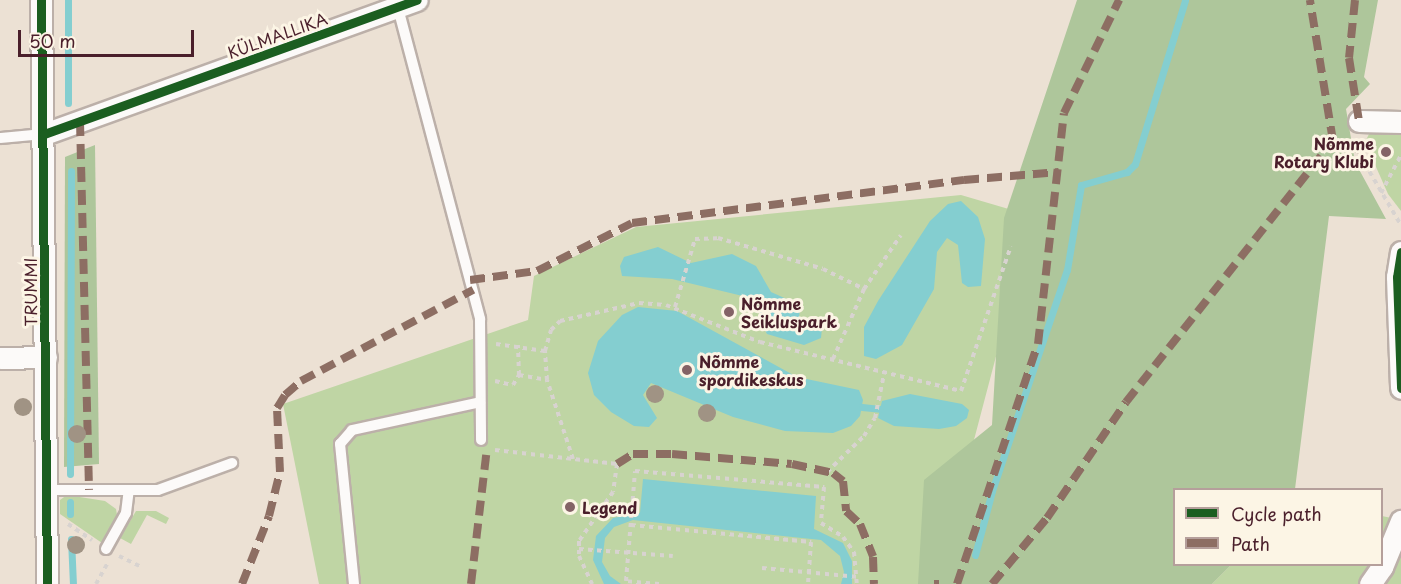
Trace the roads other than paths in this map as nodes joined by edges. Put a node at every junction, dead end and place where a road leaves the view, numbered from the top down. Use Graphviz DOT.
graph roads {
  1 [pos="41,0"];
  2 [pos="407,4"];
  3 [pos="1359,121"];
  4 [pos="1401,122"];
  5 [pos="44,134"];
  6 [pos="0,138"];
  7 [pos="1401,252"];
  8 [pos="46,357"];
  9 [pos="0,358"];
  10 [pos="1401,388"];
  11 [pos="480,402"];
  12 [pos="481,440"];
  13 [pos="232,463"];
  14 [pos="46,490"];
  15 [pos="129,490"];
  16 [pos="1401,521"];
  17 [pos="106,549"];
  18 [pos="1383,565"];
  19 [pos="1382,566"];
  20 [pos="47,584"];
  21 [pos="354,584"];
  22 [pos="1370,584"];
  1 -- 5 [label="street, TRUMMI"];
  2 -- 5 [label="street, KÜLMALLIKA"];
  2 -- 11 [label="lane"];
  3 -- 4 [label="street"];
  5 -- 6 [label="lane"];
  5 -- 8 [label="street, TRUMMI"];
  7 -- 10 [label="street"];
  8 -- 9 [label="street"];
  8 -- 14 [label="street, TRUMMI"];
  11 -- 12 [label="lane"];
  11 -- 21 [label="lane"];
  13 -- 15 [label="lane"];
  14 -- 15 [label="lane"];
  14 -- 20 [label="street, TRUMMI"];
  15 -- 17 [label="lane"];
  16 -- 18 [label="street"];
  19 -- 22 [label="street"];
}
